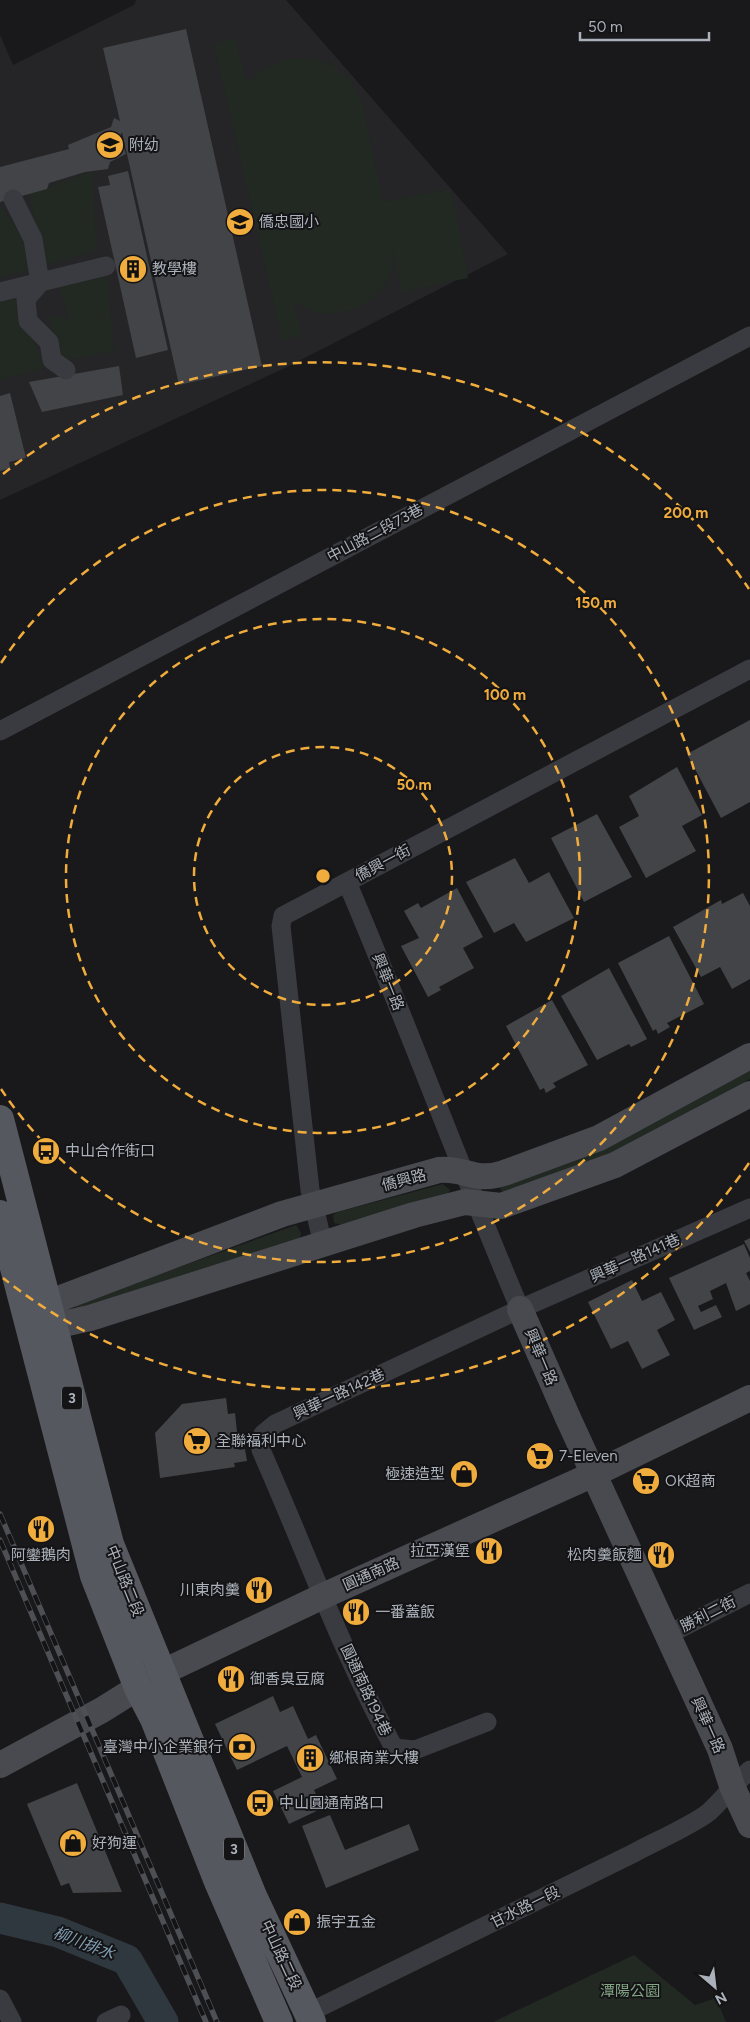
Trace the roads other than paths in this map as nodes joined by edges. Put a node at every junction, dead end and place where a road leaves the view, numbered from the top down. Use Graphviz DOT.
graph roads {
  1 [pos="13,199"];
  2 [pos="106,266"];
  3 [pos="40,283"];
  4 [pos="0,292"];
  5 [pos="750,336"];
  6 [pos="66,370"];
  7 [pos="750,668"];
  8 [pos="0,731"];
  9 [pos="347,882"];
  10 [pos="750,1056"];
  11 [pos="750,1094"];
  12 [pos="0,1119"];
  13 [pos="465,1174"];
  14 [pos="475,1203"];
  15 [pos="314,1205"];
  16 [pos="750,1208"];
  17 [pos="0,1214"];
  18 [pos="323,1244"];
  19 [pos="520,1309"];
  20 [pos="51,1315"];
  21 [pos="750,1398"];
  22 [pos="594,1474"];
  23 [pos="750,1593"];
  24 [pos="323,1596"];
  25 [pos="667,1635"];
  26 [pos="161,1673"];
  27 [pos="138,1688"];
  28 [pos="487,1722"];
  29 [pos="0,1765"];
  30 [pos="741,1778"];
  31 [pos="750,1825"];
  32 [pos="0,1999"];
  33 [pos="310,2018"];
  34 [pos="12,2022"];
  35 [pos="279,2022"];
  1 -- 3 [label="street"];
  2 -- 3 [label="street"];
  3 -- 4 [label="street"];
  3 -- 6 [label="street"];
  5 -- 8 [label="street, 中山路二段73巷"];
  7 -- 9 [label="street, 僑興一街"];
  9 -- 13 [label="street, 興華一路"];
  9 -- 15 [label="street, 僑興一街"];
  10 -- 13 [label="street, 僑興路"];
  11 -- 14 [label="street"];
  12 -- 20 [label="main road, 中山路二段 / 3"];
  13 -- 14 [label="street, 興華一路"];
  13 -- 15 [label="street, 僑興路"];
  14 -- 18 [label="street"];
  14 -- 19 [label="street, 興華一路"];
  15 -- 18 [label="street, 僑興一街"];
  15 -- 20 [label="street, 僑興路"];
  16 -- 19 [label="street, 興華一路141巷"];
  17 -- 27 [label="main road, 中山路二段 / 3"];
  18 -- 20 [label="street"];
  19 -- 22 [label="street, 興華一路"];
  19 -- 24 [label="street, 興華一路142巷"];
  20 -- 26 [label="main road, 中山路二段 / 3"];
  21 -- 22 [label="street, 圓通南路"];
  22 -- 24 [label="street, 圓通南路"];
  22 -- 25 [label="street, 興華一路"];
  23 -- 25 [label="street, 勝利二街"];
  24 -- 26 [label="street, 圓通南路"];
  24 -- 28 [label="street, 圓通南路194巷"];
  25 -- 30 [label="street, 興華一路"];
  26 -- 27 [label="street, 圓通南路"];
  26 -- 33 [label="main road, 中山路二段 / 3"];
  27 -- 29 [label="street, 圓通南路"];
  27 -- 35 [label="main road, 中山路二段 / 3"];
  30 -- 31 [label="street, 興華一路"];
  30 -- 33 [label="street, 甘水路一段"];
  32 -- 34 [label="street"];
}
